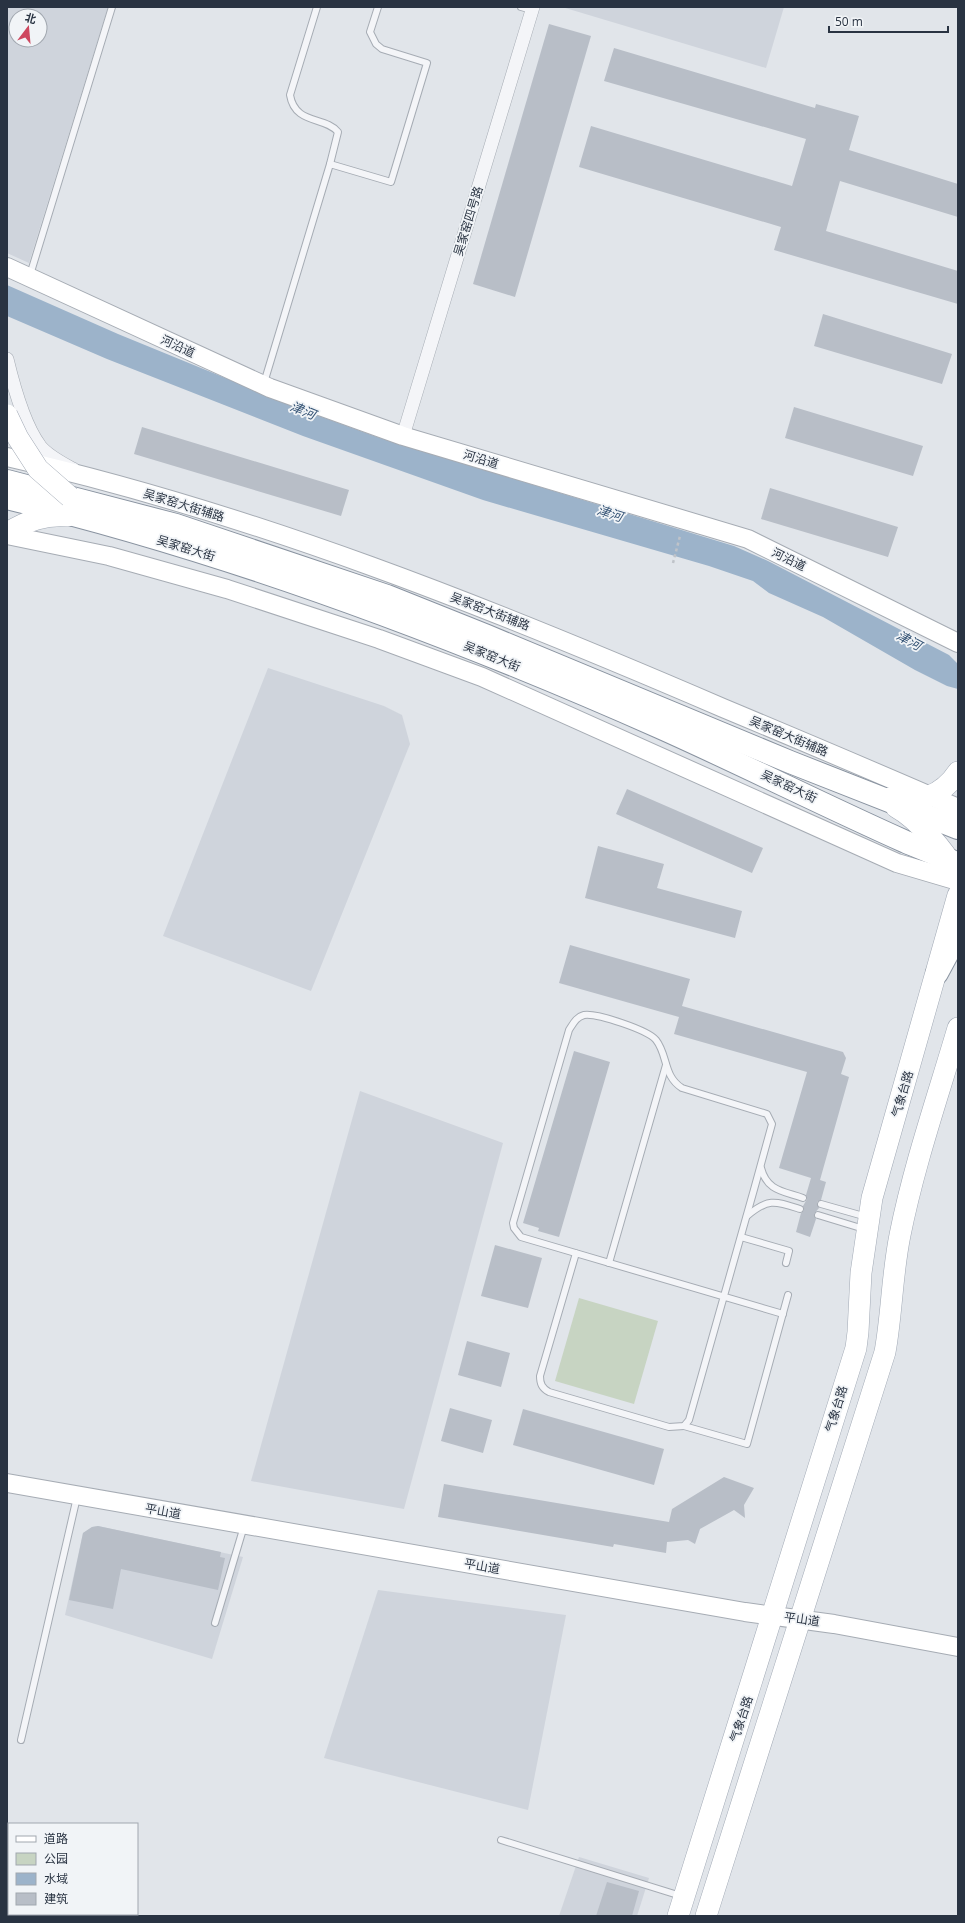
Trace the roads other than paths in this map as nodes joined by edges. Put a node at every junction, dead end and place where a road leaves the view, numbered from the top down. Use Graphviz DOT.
graph roads {
  1 [pos="112,7"];
  2 [pos="317,7"];
  3 [pos="378,7"];
  4 [pos="529,8"];
  5 [pos="330,164"];
  6 [pos="7,267"];
  7 [pos="29,277"];
  8 [pos="7,360"];
  9 [pos="263,385"];
  10 [pos="7,415"];
  11 [pos="403,436"];
  12 [pos="7,457"];
  13 [pos="81,473"];
  14 [pos="7,482"];
  15 [pos="70,497"];
  16 [pos="7,498"];
  17 [pos="86,518"];
  18 [pos="7,534"];
  19 [pos="958,644"];
  20 [pos="664,720"];
  21 [pos="958,772"];
  22 [pos="771,778"];
  23 [pos="868,792"];
  24 [pos="930,796"];
  25 [pos="956,820"];
  26 [pos="919,826"];
  27 [pos="955,866"];
  28 [pos="958,881"];
  29 [pos="958,895"];
  30 [pos="958,934"];
  31 [pos="937,973"];
  32 [pos="958,1028"];
  33 [pos="666,1065"];
  34 [pos="761,1166"];
  35 [pos="803,1198"];
  36 [pos="821,1204"];
  37 [pos="800,1209"];
  38 [pos="818,1215"];
  39 [pos="747,1216"];
  40 [pos="868,1224"];
  41 [pos="741,1237"];
  42 [pos="576,1253"];
  43 [pos="609,1263"];
  44 [pos="786,1263"];
  45 [pos="788,1295"];
  46 [pos="724,1297"];
  47 [pos="783,1314"];
  48 [pos="684,1426"];
  49 [pos="7,1483"];
  50 [pos="77,1496"];
  51 [pos="245,1525"];
  52 [pos="773,1615"];
  53 [pos="801,1619"];
  54 [pos="214,1623"];
  55 [pos="958,1647"];
  56 [pos="21,1740"];
  57 [pos="501,1840"];
  58 [pos="681,1906"];
  59 [pos="706,1916"];
  1 -- 7 [label="lane"];
  2 -- 5 [label="lane"];
  3 -- 5 [label="lane"];
  4 -- 11 [label="street, 吴家窑四号路"];
  5 -- 9 [label="lane"];
  6 -- 7 [label="street, 河沿道"];
  7 -- 9 [label="street, 河沿道"];
  8 -- 13 [label="street"];
  9 -- 11 [label="street, 河沿道"];
  10 -- 15 [label="main road, bridge"];
  11 -- 19 [label="street, 河沿道"];
  12 -- 13 [label="street, 吴家窑大街辅路"];
  13 -- 24 [label="street, 吴家窑大街辅路"];
  14 -- 15 [label="highway, 吴家窑大街"];
  15 -- 20 [label="highway, 吴家窑大街"];
  16 -- 17 [label="highway, 吴家窑大街"];
  17 -- 18 [label="main road"];
  17 -- 20 [label="highway, 吴家窑大街"];
  18 -- 28 [label="street"];
  20 -- 22 [label="highway, 吴家窑大街"];
  20 -- 23 [label="highway, 吴家窑大街"];
  21 -- 24 [label="main road"];
  22 -- 26 [label="highway"];
  22 -- 27 [label="highway, 吴家窑大街"];
  23 -- 24 [label="main road"];
  23 -- 25 [label="highway, 吴家窑大街"];
  23 -- 26 [label="main road"];
  24 -- 25 [label="street, 吴家窑大街辅路"];
  25 -- 26 [label="highway"];
  26 -- 27 [label="main road"];
  29 -- 31 [label="main road, 气象台路"];
  30 -- 31 [label="highway"];
  31 -- 40 [label="main road, 气象台路"];
  32 -- 53 [label="main road"];
  33 -- 34 [label="lane"];
  33 -- 42 [label="lane"];
  33 -- 43 [label="lane"];
  34 -- 35 [label="lane"];
  34 -- 39 [label="lane"];
  36 -- 40 [label="lane"];
  37 -- 39 [label="lane"];
  38 -- 40 [label="lane"];
  39 -- 41 [label="lane"];
  40 -- 52 [label="main road, 气象台路"];
  41 -- 44 [label="lane"];
  41 -- 46 [label="lane"];
  42 -- 43 [label="lane"];
  42 -- 48 [label="lane"];
  43 -- 46 [label="lane"];
  45 -- 47 [label="lane"];
  46 -- 47 [label="lane"];
  46 -- 48 [label="lane"];
  47 -- 48 [label="lane"];
  49 -- 50 [label="street, 平山道"];
  50 -- 51 [label="street, 平山道"];
  50 -- 56 [label="lane"];
  51 -- 52 [label="street, 平山道"];
  51 -- 54 [label="lane"];
  52 -- 53 [label="street, 平山道"];
  52 -- 58 [label="main road, 气象台路"];
  53 -- 55 [label="street, 平山道"];
  53 -- 59 [label="main road"];
  57 -- 58 [label="lane"];
}
